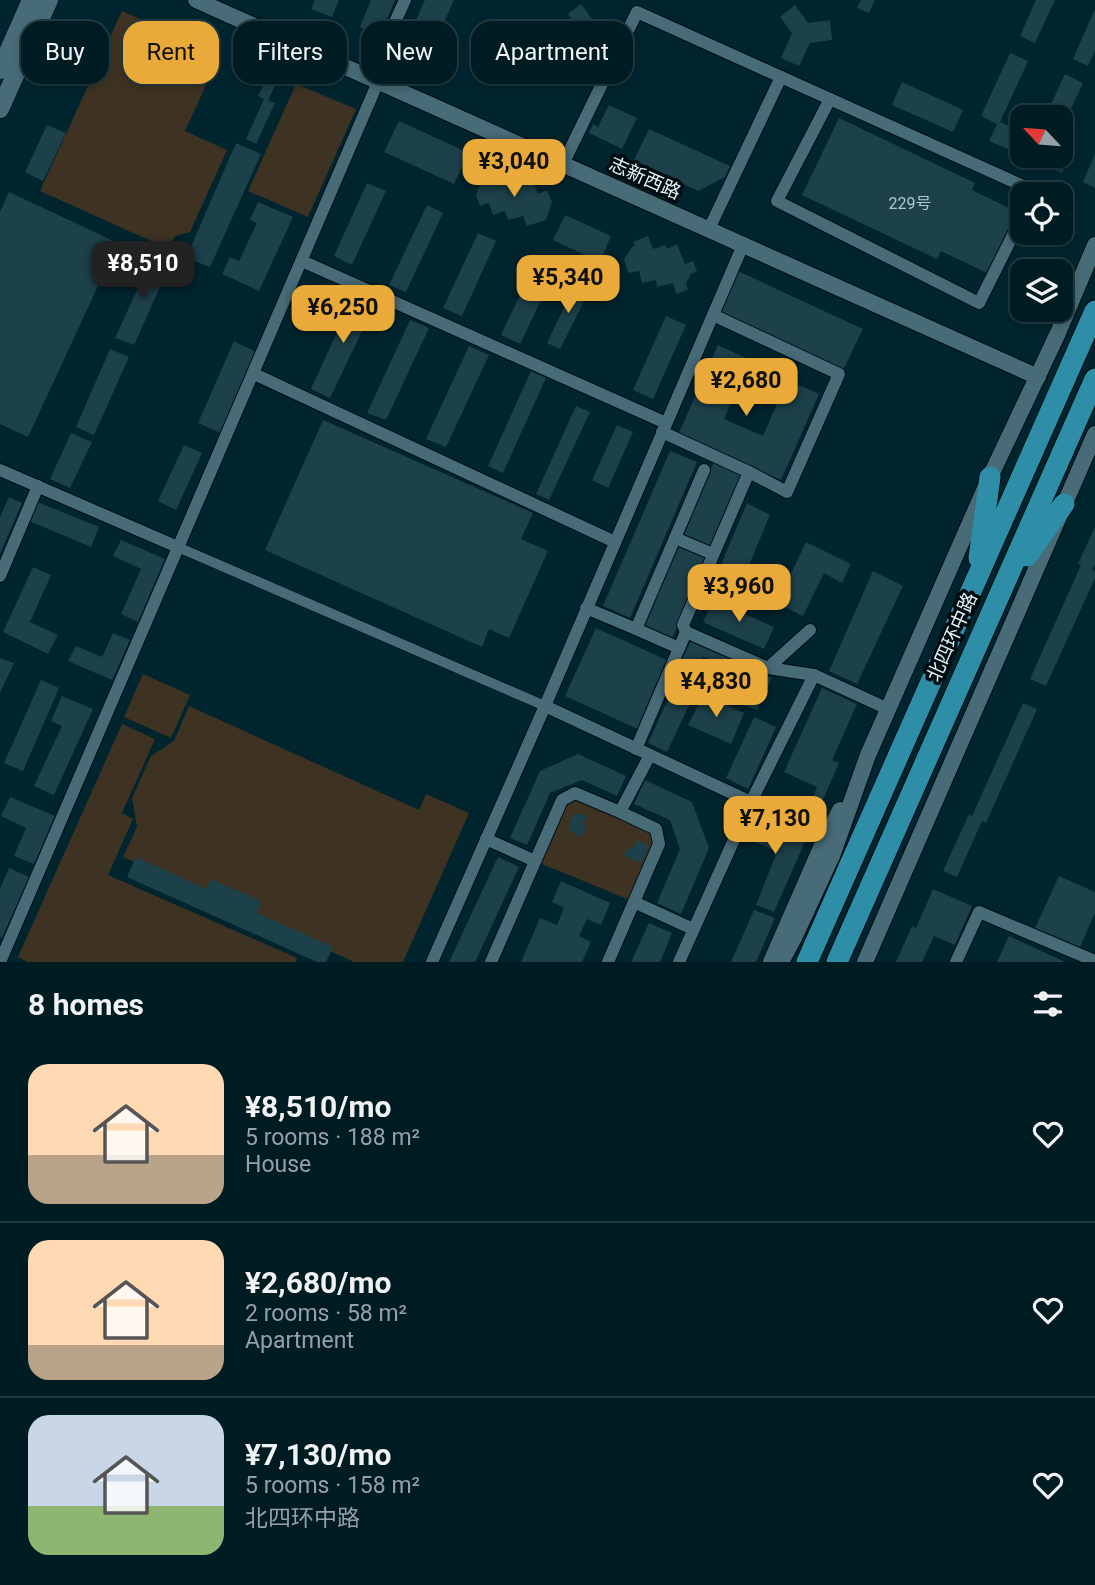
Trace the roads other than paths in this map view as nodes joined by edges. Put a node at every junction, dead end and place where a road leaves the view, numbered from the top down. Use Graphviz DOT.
graph roads {
  1 [pos="31,0"];
  2 [pos="49,0"];
  3 [pos="196,0"];
  4 [pos="405,0"];
  5 [pos="395,21"];
  6 [pos="0,70"];
  7 [pos="361,74"];
  8 [pos="780,77"];
  9 [pos="378,84"];
  10 [pos="383,84"];
  11 [pos="830,99"];
  12 [pos="0,109"];
  13 [pos="563,164"];
  14 [pos="1014,182"];
  15 [pos="709,229"];
  16 [pos="1010,241"];
  17 [pos="743,244"];
  18 [pos="1095,245"];
  19 [pos="302,261"];
  20 [pos="1095,311"];
  21 [pos="713,315"];
  22 [pos="254,374"];
  23 [pos="1038,377"];
  24 [pos="1095,379"];
  25 [pos="664,428"];
  26 [pos="1095,434"];
  27 [pos="0,470"];
  28 [pos="704,470"];
  29 [pos="749,472"];
  30 [pos="990,477"];
  31 [pos="38,486"];
  32 [pos="1064,504"];
  33 [pos="675,538"];
  34 [pos="615,542"];
  35 [pos="180,548"];
  36 [pos="713,554"];
  37 [pos="0,576"];
  38 [pos="976,585"];
  39 [pos="1002,592"];
  40 [pos="586,608"];
  41 [pos="636,629"];
  42 [pos="810,630"];
  43 [pos="686,632"];
  44 [pos="679,648"];
  45 [pos="768,668"];
  46 [pos="814,675"];
  47 [pos="545,706"];
  48 [pos="888,709"];
  49 [pos="636,749"];
  50 [pos="650,755"];
  51 [pos="868,755"];
  52 [pos="751,802"];
  53 [pos="620,812"];
  54 [pos="826,837"];
  55 [pos="486,839"];
  56 [pos="535,860"];
  57 [pos="634,902"];
  58 [pos="693,929"];
  59 [pos="1095,961"];
  60 [pos="0,962"];
  61 [pos="432,962"];
  62 [pos="491,962"];
  63 [pos="608,962"];
  64 [pos="679,962"];
  65 [pos="771,962"];
  66 [pos="781,962"];
  67 [pos="807,962"];
  68 [pos="837,962"];
  69 [pos="864,962"];
  70 [pos="956,962"];
  1 -- 6 [label="main road"];
  2 -- 12 [label="main road"];
  3 -- 7 [label="street, 志新西路"];
  4 -- 5 [label="street"];
  8 -- 11 [label="street"];
  8 -- 13 [label="street"];
  8 -- 15 [label="street"];
  9 -- 19 [label="street"];
  10 -- 13 [label="street, 志新西路"];
  11 -- 14 [label="street"];
  11 -- 16 [label="street"];
  13 -- 15 [label="street, 志新西路"];
  15 -- 17 [label="street, 志新西路"];
  17 -- 21 [label="street"];
  17 -- 23 [label="street, 志新西路"];
  18 -- 23 [label="street, 北四环中路"];
  19 -- 22 [label="street"];
  19 -- 25 [label="street"];
  20 -- 38 [label="highway, 北四环中路"];
  21 -- 25 [label="street"];
  21 -- 29 [label="street"];
  22 -- 34 [label="street"];
  22 -- 35 [label="street"];
  23 -- 30 [label="street, 北四环中路"];
  24 -- 39 [label="highway, 北四环中路"];
  25 -- 29 [label="street"];
  25 -- 34 [label="street"];
  26 -- 32 [label="street"];
  27 -- 31 [label="street"];
  28 -- 33 [label="street"];
  29 -- 36 [label="street"];
  30 -- 38 [label="highway"];
  30 -- 48 [label="street, 北四环中路"];
  31 -- 35 [label="street"];
  31 -- 37 [label="street"];
  32 -- 39 [label="highway"];
  32 -- 69 [label="street"];
  33 -- 36 [label="street"];
  33 -- 41 [label="street"];
  34 -- 40 [label="street"];
  35 -- 47 [label="street"];
  35 -- 60 [label="street"];
  36 -- 43 [label="street"];
  38 -- 67 [label="highway, 北四环中路"];
  39 -- 68 [label="highway, 北四环中路"];
  40 -- 41 [label="street"];
  40 -- 47 [label="street"];
  41 -- 44 [label="street"];
  42 -- 45 [label="street"];
  43 -- 44 [label="street"];
  43 -- 45 [label="street"];
  44 -- 49 [label="street"];
  45 -- 46 [label="street"];
  46 -- 48 [label="street"];
  46 -- 52 [label="street"];
  47 -- 49 [label="street"];
  47 -- 55 [label="street"];
  48 -- 51 [label="street, 北四环中路"];
  49 -- 50 [label="street"];
  50 -- 52 [label="street"];
  50 -- 53 [label="street"];
  51 -- 54 [label="street, 北四环中路"];
  51 -- 66 [label="street, 北四环中路"];
  52 -- 54 [label="street"];
  52 -- 58 [label="street"];
  53 -- 56 [label="street"];
  53 -- 57 [label="street"];
  54 -- 65 [label="street, 北四环中路"];
  55 -- 56 [label="street"];
  55 -- 61 [label="street"];
  56 -- 62 [label="street"];
  57 -- 58 [label="street"];
  57 -- 63 [label="street"];
  58 -- 64 [label="street"];
  59 -- 70 [label="street"];
}
